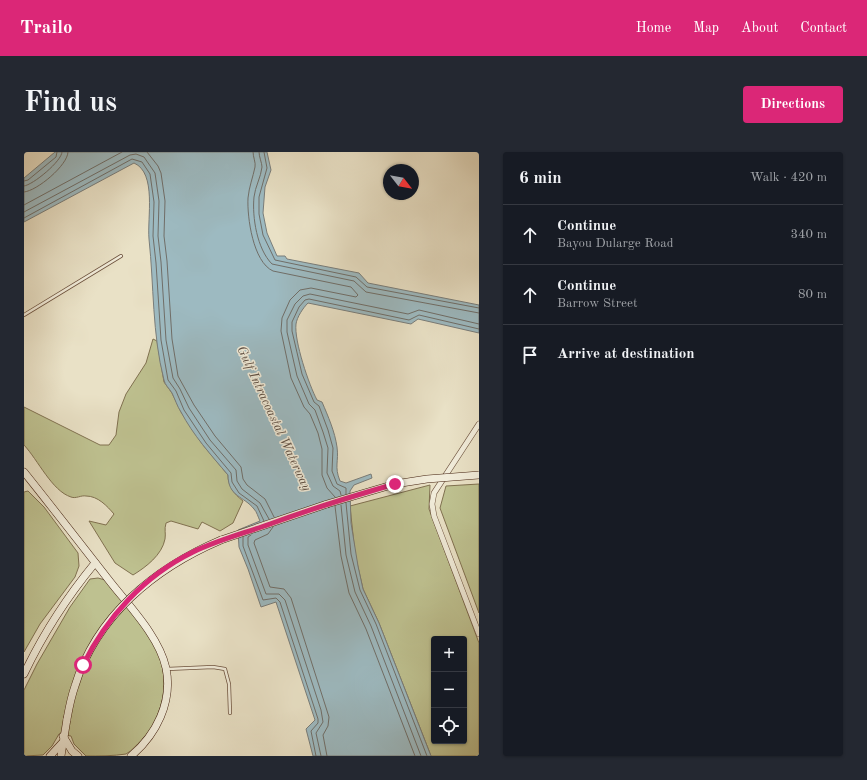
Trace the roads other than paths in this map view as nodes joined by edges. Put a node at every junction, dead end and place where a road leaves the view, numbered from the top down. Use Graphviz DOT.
graph roads {
  1 [pos="121,256"];
  2 [pos="24,316"];
  3 [pos="479,424"];
  4 [pos="25,475"];
  5 [pos="479,475"];
  6 [pos="95,563"];
  7 [pos="479,634"];
  8 [pos="166,669"];
  9 [pos="24,674"];
  10 [pos="230,713"];
  11 [pos="63,740"];
  12 [pos="50,756"];
  13 [pos="61,756"];
  14 [pos="78,756"];
  15 [pos="131,756"];
  1 -- 2 [label="lane"];
  3 -- 7 [label="street"];
  4 -- 6 [label="main road"];
  5 -- 11 [label="main road, bridge"];
  6 -- 8 [label="main road"];
  6 -- 9 [label="main road"];
  8 -- 10 [label="lane"];
  8 -- 15 [label="main road"];
  11 -- 12 [label="main road"];
  11 -- 13 [label="main road"];
  11 -- 14 [label="main road"];
}
